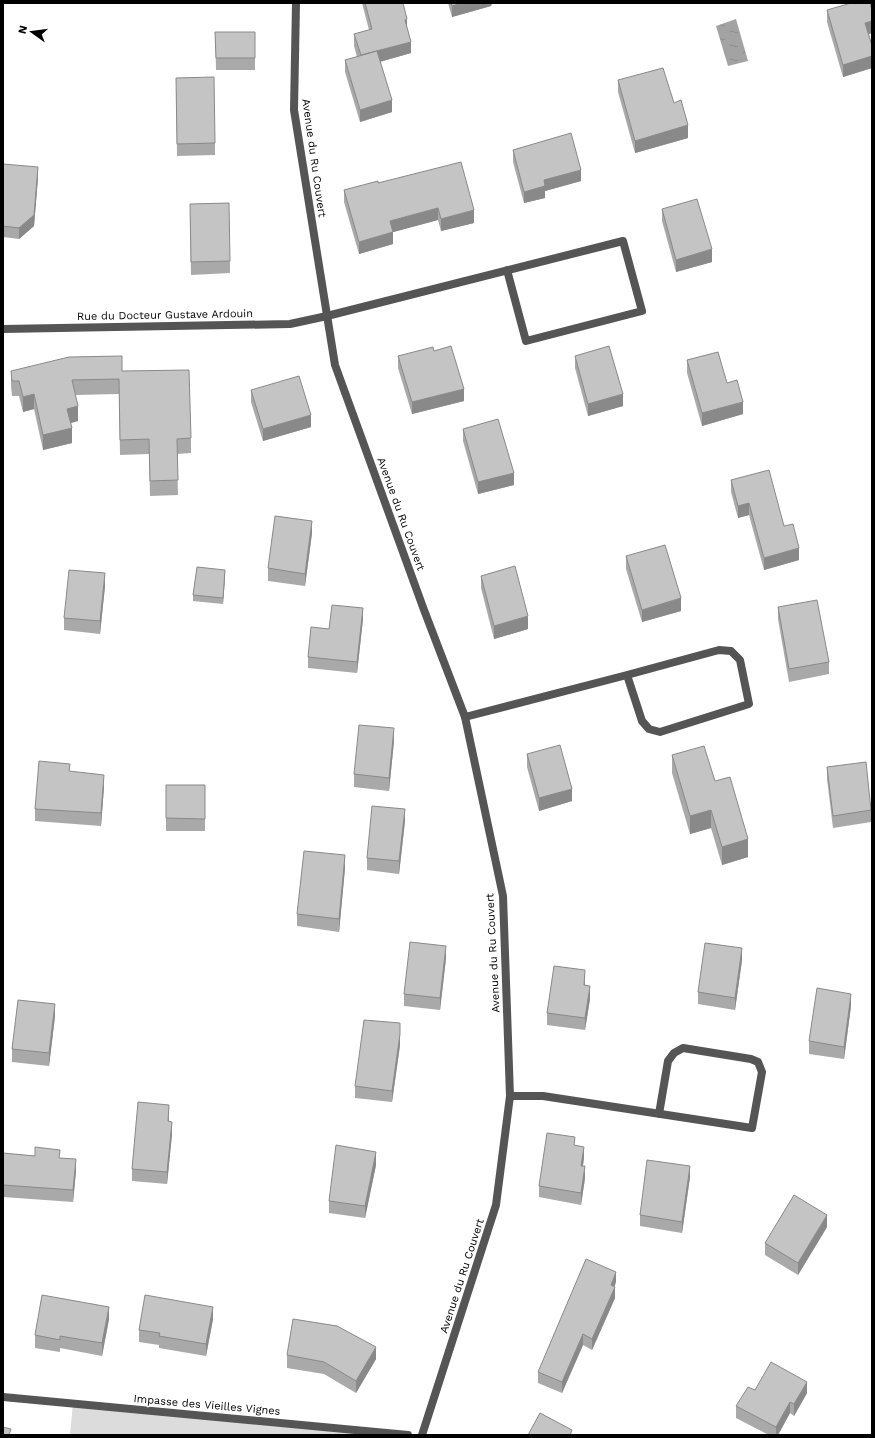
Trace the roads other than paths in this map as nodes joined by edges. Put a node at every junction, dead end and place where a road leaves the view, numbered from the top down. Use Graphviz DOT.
graph roads {
  1 [pos="296,3"];
  2 [pos="507,270"];
  3 [pos="327,316"];
  4 [pos="3,328"];
  5 [pos="627,675"];
  6 [pos="465,717"];
  7 [pos="510,1096"];
  8 [pos="659,1114"];
  9 [pos="3,1397"];
  10 [pos="408,1435"];
  11 [pos="422,1435"];
  1 -- 3 [label="street, Avenue du Ru Couvert"];
  2 -- 2 [label="street"];
  2 -- 3 [label="street"];
  3 -- 4 [label="street, Rue du Docteur Gustave Ardouin"];
  3 -- 6 [label="street, Avenue du Ru Couvert"];
  5 -- 5 [label="street"];
  5 -- 6 [label="street"];
  6 -- 7 [label="street, Avenue du Ru Couvert"];
  7 -- 8 [label="street"];
  7 -- 11 [label="street, Avenue du Ru Couvert"];
  8 -- 8 [label="street"];
  9 -- 10 [label="street, Impasse des Vieilles Vignes"];
}
